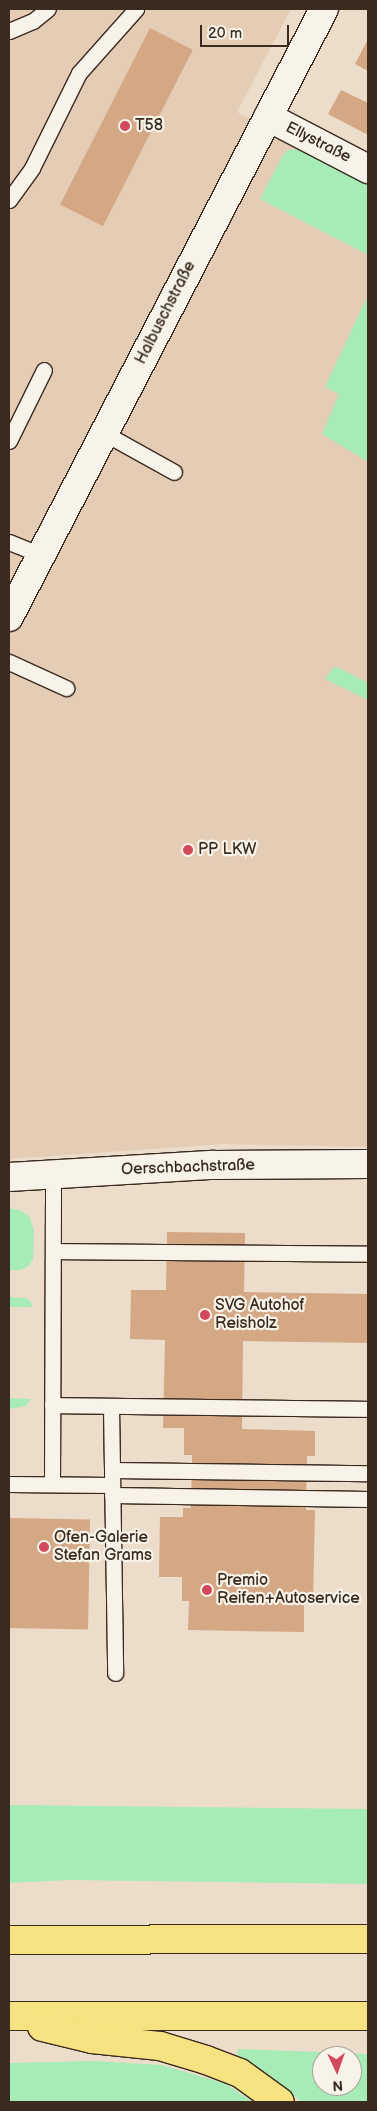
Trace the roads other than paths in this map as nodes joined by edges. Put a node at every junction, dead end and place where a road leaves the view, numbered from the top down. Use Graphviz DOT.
graph roads {
  1 [pos="48,9"];
  2 [pos="136,9"];
  3 [pos="324,9"];
  4 [pos="9,32"];
  5 [pos="268,117"];
  6 [pos="368,169"];
  7 [pos="9,200"];
  8 [pos="44,370"];
  9 [pos="104,433"];
  10 [pos="9,441"];
  11 [pos="174,472"];
  12 [pos="9,542"];
  13 [pos="42,555"];
  14 [pos="11,605"];
  15 [pos="9,662"];
  16 [pos="66,688"];
  17 [pos="368,1164"];
  18 [pos="53,1174"];
  19 [pos="9,1177"];
  20 [pos="53,1251"];
  21 [pos="368,1254"];
  22 [pos="52,1405"];
  23 [pos="111,1406"];
  24 [pos="368,1408"];
  25 [pos="368,1472"];
  26 [pos="112,1483"];
  27 [pos="9,1484"];
  28 [pos="52,1484"];
  29 [pos="368,1499"];
  30 [pos="115,1673"];
  31 [pos="368,1939"];
  32 [pos="9,1940"];
  33 [pos="368,2016"];
  34 [pos="9,2018"];
  35 [pos="280,2102"];
  1 -- 4 [label="lane"];
  2 -- 7 [label="lane"];
  3 -- 5 [label="street, Halbuschstraße"];
  5 -- 6 [label="street, Ellystraße"];
  5 -- 9 [label="street, Halbuschstraße"];
  8 -- 10 [label="lane"];
  9 -- 11 [label="lane"];
  9 -- 13 [label="street, Halbuschstraße"];
  12 -- 13 [label="lane"];
  13 -- 14 [label="street, Halbuschstraße"];
  15 -- 16 [label="lane"];
  17 -- 18 [label="street, Oerschbachstraße"];
  18 -- 19 [label="street, Oerschbachstraße"];
  18 -- 20 [label="lane"];
  20 -- 21 [label="lane"];
  20 -- 22 [label="lane"];
  22 -- 23 [label="lane"];
  22 -- 28 [label="lane"];
  23 -- 24 [label="lane"];
  23 -- 26 [label="lane"];
  25 -- 26 [label="lane"];
  26 -- 28 [label="lane"];
  26 -- 29 [label="lane"];
  26 -- 30 [label="lane"];
  27 -- 28 [label="lane"];
  31 -- 32 [label="highway"];
  33 -- 34 [label="highway"];
  34 -- 35 [label="highway"];
}
